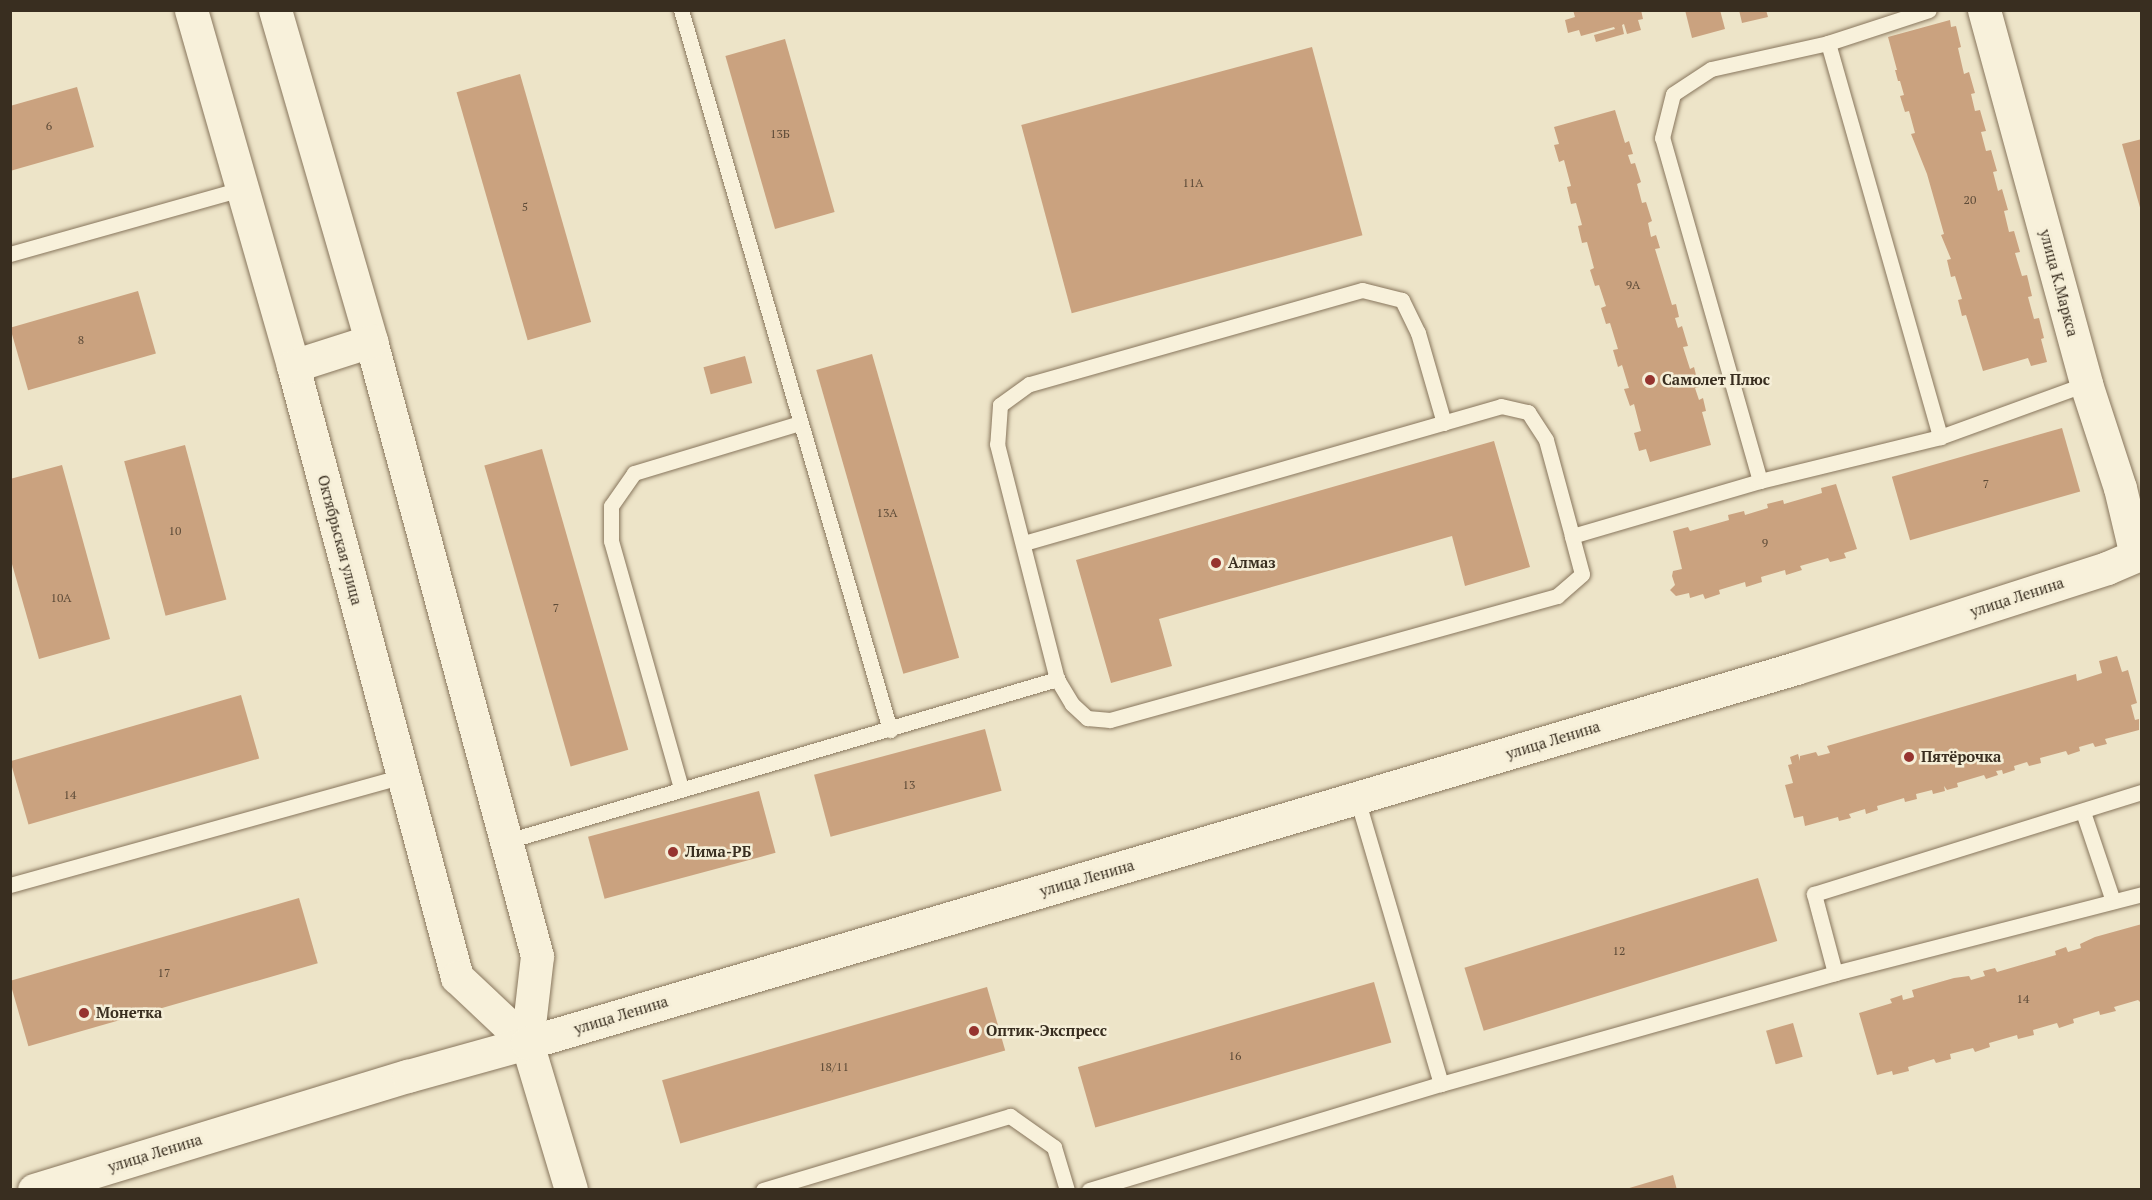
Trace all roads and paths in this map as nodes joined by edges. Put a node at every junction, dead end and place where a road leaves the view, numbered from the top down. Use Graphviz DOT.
graph roads {
  1 [pos="191,10"];
  2 [pos="275,10"];
  3 [pos="681,10"];
  4 [pos="1929,10"];
  5 [pos="1984,10"];
  6 [pos="1828,43"];
  7 [pos="242,189"];
  8 [pos="10,254"];
  9 [pos="371,341"];
  10 [pos="293,366"];
  11 [pos="2086,384"];
  12 [pos="800,423"];
  13 [pos="1444,423"];
  14 [pos="1940,437"];
  15 [pos="1760,481"];
  16 [pos="1572,537"];
  17 [pos="1024,543"];
  18 [pos="2139,554"];
  19 [pos="1057,679"];
  20 [pos="890,730"];
  21 [pos="403,776"];
  22 [pos="681,788"];
  23 [pos="2142,792"];
  24 [pos="1357,798"];
  25 [pos="2083,812"];
  26 [pos="504,842"];
  27 [pos="10,885"];
  28 [pos="2142,894"];
  29 [pos="2113,901"];
  30 [pos="1835,973"];
  31 [pos="527,1043"];
  32 [pos="1441,1084"];
  33 [pos="34,1190"];
  34 [pos="571,1190"];
  35 [pos="763,1190"];
  36 [pos="1067,1190"];
  37 [pos="1089,1190"];
  1 -- 7 [label="street, Октябрьская улица"];
  2 -- 9 [label="street"];
  3 -- 12 [label="lane"];
  4 -- 6 [label="lane"];
  5 -- 11 [label="street, улица К.Маркса"];
  6 -- 14 [label="lane"];
  6 -- 15 [label="lane"];
  7 -- 8 [label="lane"];
  7 -- 10 [label="street, Октябрьская улица"];
  9 -- 10 [label="street"];
  9 -- 26 [label="street"];
  10 -- 21 [label="street, Октябрьская улица"];
  11 -- 14 [label="lane"];
  11 -- 18 [label="street, улица К.Маркса"];
  12 -- 20 [label="lane"];
  12 -- 22 [label="lane"];
  13 -- 16 [label="lane"];
  13 -- 17 [label="lane"];
  13 -- 17 [label="lane"];
  14 -- 15 [label="lane"];
  15 -- 16 [label="lane"];
  16 -- 19 [label="lane"];
  17 -- 19 [label="lane"];
  18 -- 24 [label="street, улица Ленина"];
  19 -- 20 [label="lane"];
  20 -- 22 [label="lane"];
  21 -- 27 [label="lane"];
  21 -- 31 [label="street, Октябрьская улица"];
  22 -- 26 [label="lane"];
  23 -- 25 [label="lane"];
  24 -- 31 [label="street, улица Ленина"];
  24 -- 32 [label="lane"];
  25 -- 29 [label="lane"];
  25 -- 30 [label="lane"];
  26 -- 31 [label="street"];
  28 -- 29 [label="lane"];
  29 -- 30 [label="lane"];
  30 -- 32 [label="lane"];
  31 -- 33 [label="street, улица Ленина"];
  31 -- 34 [label="street"];
  32 -- 37 [label="lane"];
  35 -- 36 [label="lane"];
}
